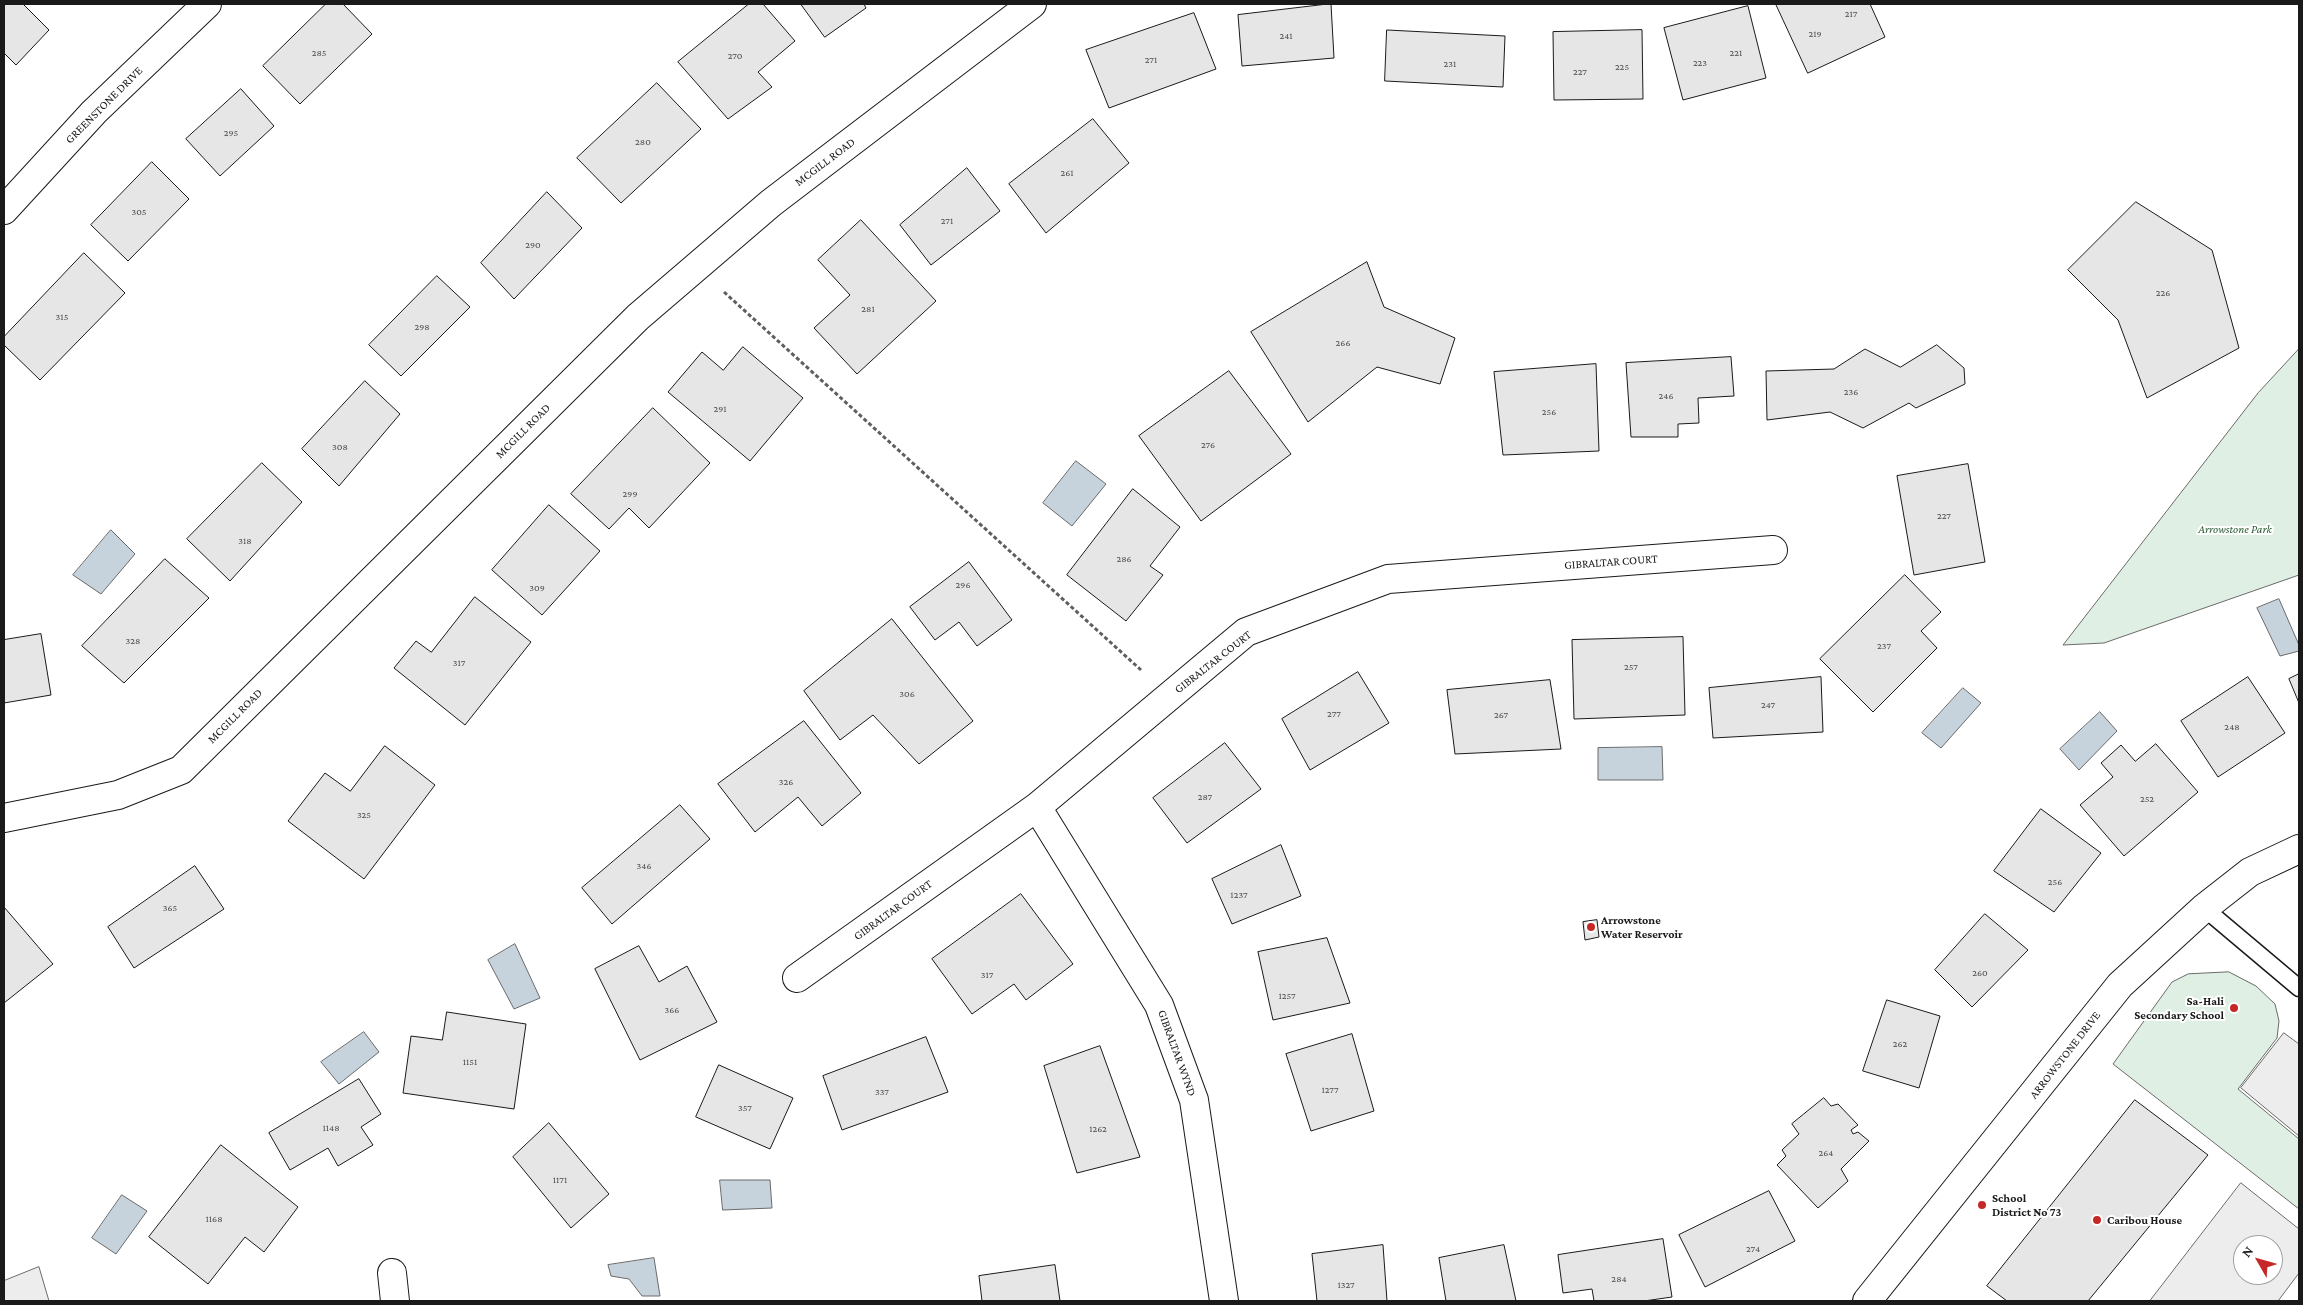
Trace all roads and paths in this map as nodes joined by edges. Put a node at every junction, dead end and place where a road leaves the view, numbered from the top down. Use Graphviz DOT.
graph roads {
  1 [pos="208,4"];
  2 [pos="1032,4"];
  3 [pos="4,210"];
  4 [pos="724,292"];
  5 [pos="1773,550"];
  6 [pos="1141,670"];
  7 [pos="1037,807"];
  8 [pos="4,818"];
  9 [pos="2299,849"];
  10 [pos="2204,908"];
  11 [pos="797,978"];
  12 [pos="2299,988"];
  13 [pos="392,1273"];
  14 [pos="395,1301"];
  15 [pos="1224,1301"];
  16 [pos="1867,1301"];
  1 -- 3 [label="street, GREENSTONE DRIVE"];
  2 -- 8 [label="street, MCGILL ROAD"];
  4 -- 6 [label="path"];
  5 -- 7 [label="street, GIBRALTAR COURT"];
  7 -- 11 [label="street, GIBRALTAR COURT"];
  7 -- 15 [label="street, GIBRALTAR WYND"];
  9 -- 10 [label="street, ARROWSTONE DRIVE"];
  10 -- 12 [label="lane"];
  10 -- 16 [label="street, ARROWSTONE DRIVE"];
  13 -- 14 [label="street"];
}
